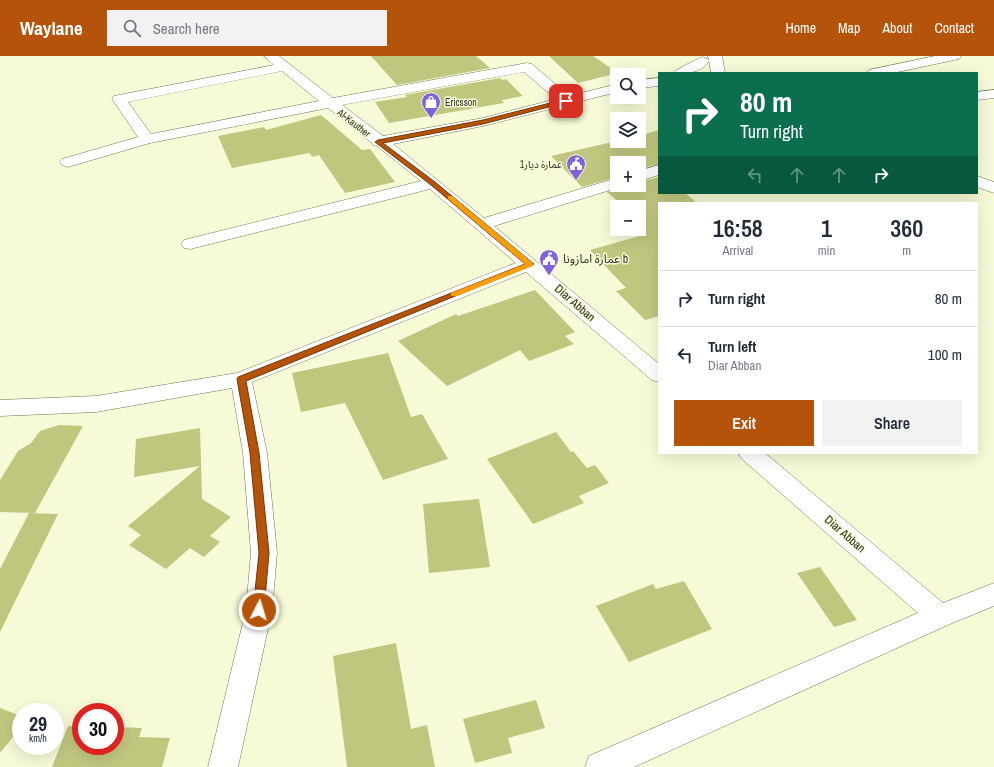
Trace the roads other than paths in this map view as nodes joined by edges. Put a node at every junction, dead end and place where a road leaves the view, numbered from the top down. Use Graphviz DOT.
graph roads {
  1 [pos="270,56"];
  2 [pos="954,56"];
  3 [pos="712,65"];
  4 [pos="284,67"];
  5 [pos="682,72"];
  6 [pos="879,72"];
  7 [pos="658,79"];
  8 [pos="646,82"];
  9 [pos="658,82"];
  10 [pos="646,83"];
  11 [pos="610,90"];
  12 [pos="994,94"];
  13 [pos="978,96"];
  14 [pos="566,101"];
  15 [pos="329,103"];
  16 [pos="147,139"];
  17 [pos="378,142"];
  18 [pos="68,162"];
  19 [pos="658,170"];
  20 [pos="646,174"];
  21 [pos="978,182"];
  22 [pos="433,183"];
  23 [pos="610,184"];
  24 [pos="994,188"];
  25 [pos="481,224"];
  26 [pos="190,244"];
  27 [pos="530,264"];
  28 [pos="658,374"];
  29 [pos="241,379"];
  30 [pos="0,408"];
  31 [pos="751,454"];
  32 [pos="994,594"];
  33 [pos="940,616"];
  34 [pos="223,767"];
  35 [pos="600,767"];
  1 -- 4 [label="street, Al-Kauther"];
  2 -- 6 [label="street"];
  3 -- 5 [label="street"];
  4 -- 15 [label="street, Al-Kauther"];
  4 -- 16 [label="street"];
  7 -- 8 [label="street"];
  9 -- 10 [label="street"];
  11 -- 14 [label="street, Al-Kauther"];
  12 -- 13 [label="street"];
  14 -- 15 [label="street"];
  14 -- 17 [label="street, Al-Kauther"];
  15 -- 16 [label="street"];
  15 -- 17 [label="street, Al-Kauther"];
  16 -- 18 [label="street"];
  17 -- 22 [label="street, Diar Abban"];
  19 -- 20 [label="street"];
  21 -- 24 [label="street"];
  22 -- 25 [label="street, Diar Abban"];
  22 -- 26 [label="street"];
  23 -- 25 [label="street"];
  25 -- 27 [label="street, Diar Abban"];
  27 -- 28 [label="street, Diar Abban"];
  27 -- 29 [label="street"];
  29 -- 30 [label="street"];
  29 -- 34 [label="street"];
  31 -- 33 [label="street, Diar Abban"];
  32 -- 33 [label="street"];
  33 -- 35 [label="street"];
}
